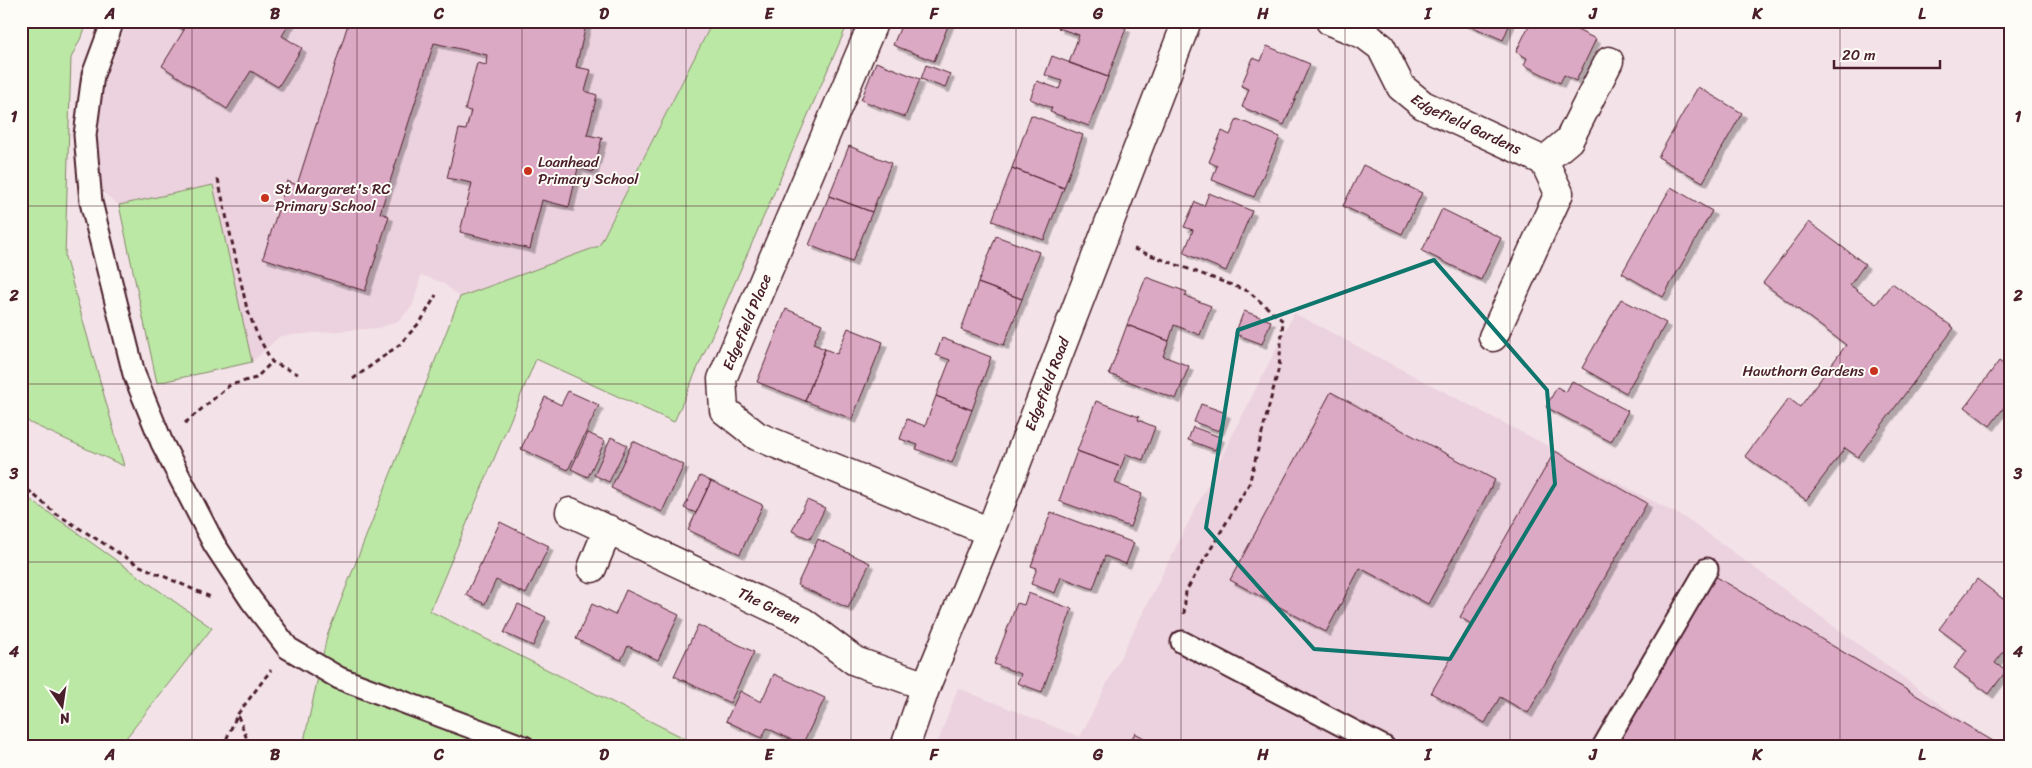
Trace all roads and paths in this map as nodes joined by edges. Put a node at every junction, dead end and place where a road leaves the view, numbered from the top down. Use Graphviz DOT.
graph roads {
  1 [pos="113,21"];
  2 [pos="874,21"];
  3 [pos="1187,21"];
  4 [pos="1330,21"];
  5 [pos="1609,61"];
  6 [pos="1544,161"];
  7 [pos="218,179"];
  8 [pos="1103,238"];
  9 [pos="436,295"];
  10 [pos="1493,337"];
  11 [pos="272,362"];
  12 [pos="298,374"];
  13 [pos="353,379"];
  14 [pos="162,443"];
  15 [pos="21,484"];
  16 [pos="570,512"];
  17 [pos="608,530"];
  18 [pos="990,532"];
  19 [pos="592,568"];
  20 [pos="1707,569"];
  21 [pos="251,600"];
  22 [pos="1182,642"];
  23 [pos="288,648"];
  24 [pos="926,686"];
  25 [pos="237,715"];
  26 [pos="223,747"];
  27 [pos="250,747"];
  28 [pos="524,747"];
  29 [pos="905,747"];
  30 [pos="1384,747"];
  31 [pos="1603,747"];
  1 -- 14 [label="lane"];
  2 -- 18 [label="street, Edgefield Place"];
  3 -- 8 [label="street, Edgefield Road"];
  4 -- 6 [label="street, Edgefield Gardens"];
  5 -- 6 [label="street"];
  6 -- 10 [label="street"];
  7 -- 11 [label="path"];
  8 -- 18 [label="street, Edgefield Road"];
  8 -- 22 [label="path"];
  9 -- 13 [label="path"];
  11 -- 12 [label="path"];
  11 -- 14 [label="path"];
  14 -- 21 [label="lane"];
  15 -- 21 [label="path"];
  16 -- 17 [label="street, The Green"];
  17 -- 19 [label="street"];
  17 -- 24 [label="street, The Green"];
  18 -- 24 [label="street, Edgefield Road"];
  20 -- 31 [label="lane"];
  21 -- 23 [label="lane"];
  22 -- 30 [label="lane"];
  23 -- 25 [label="path"];
  23 -- 28 [label="lane"];
  24 -- 29 [label="street, Edgefield Road"];
  25 -- 26 [label="path"];
  25 -- 27 [label="path"];
}
